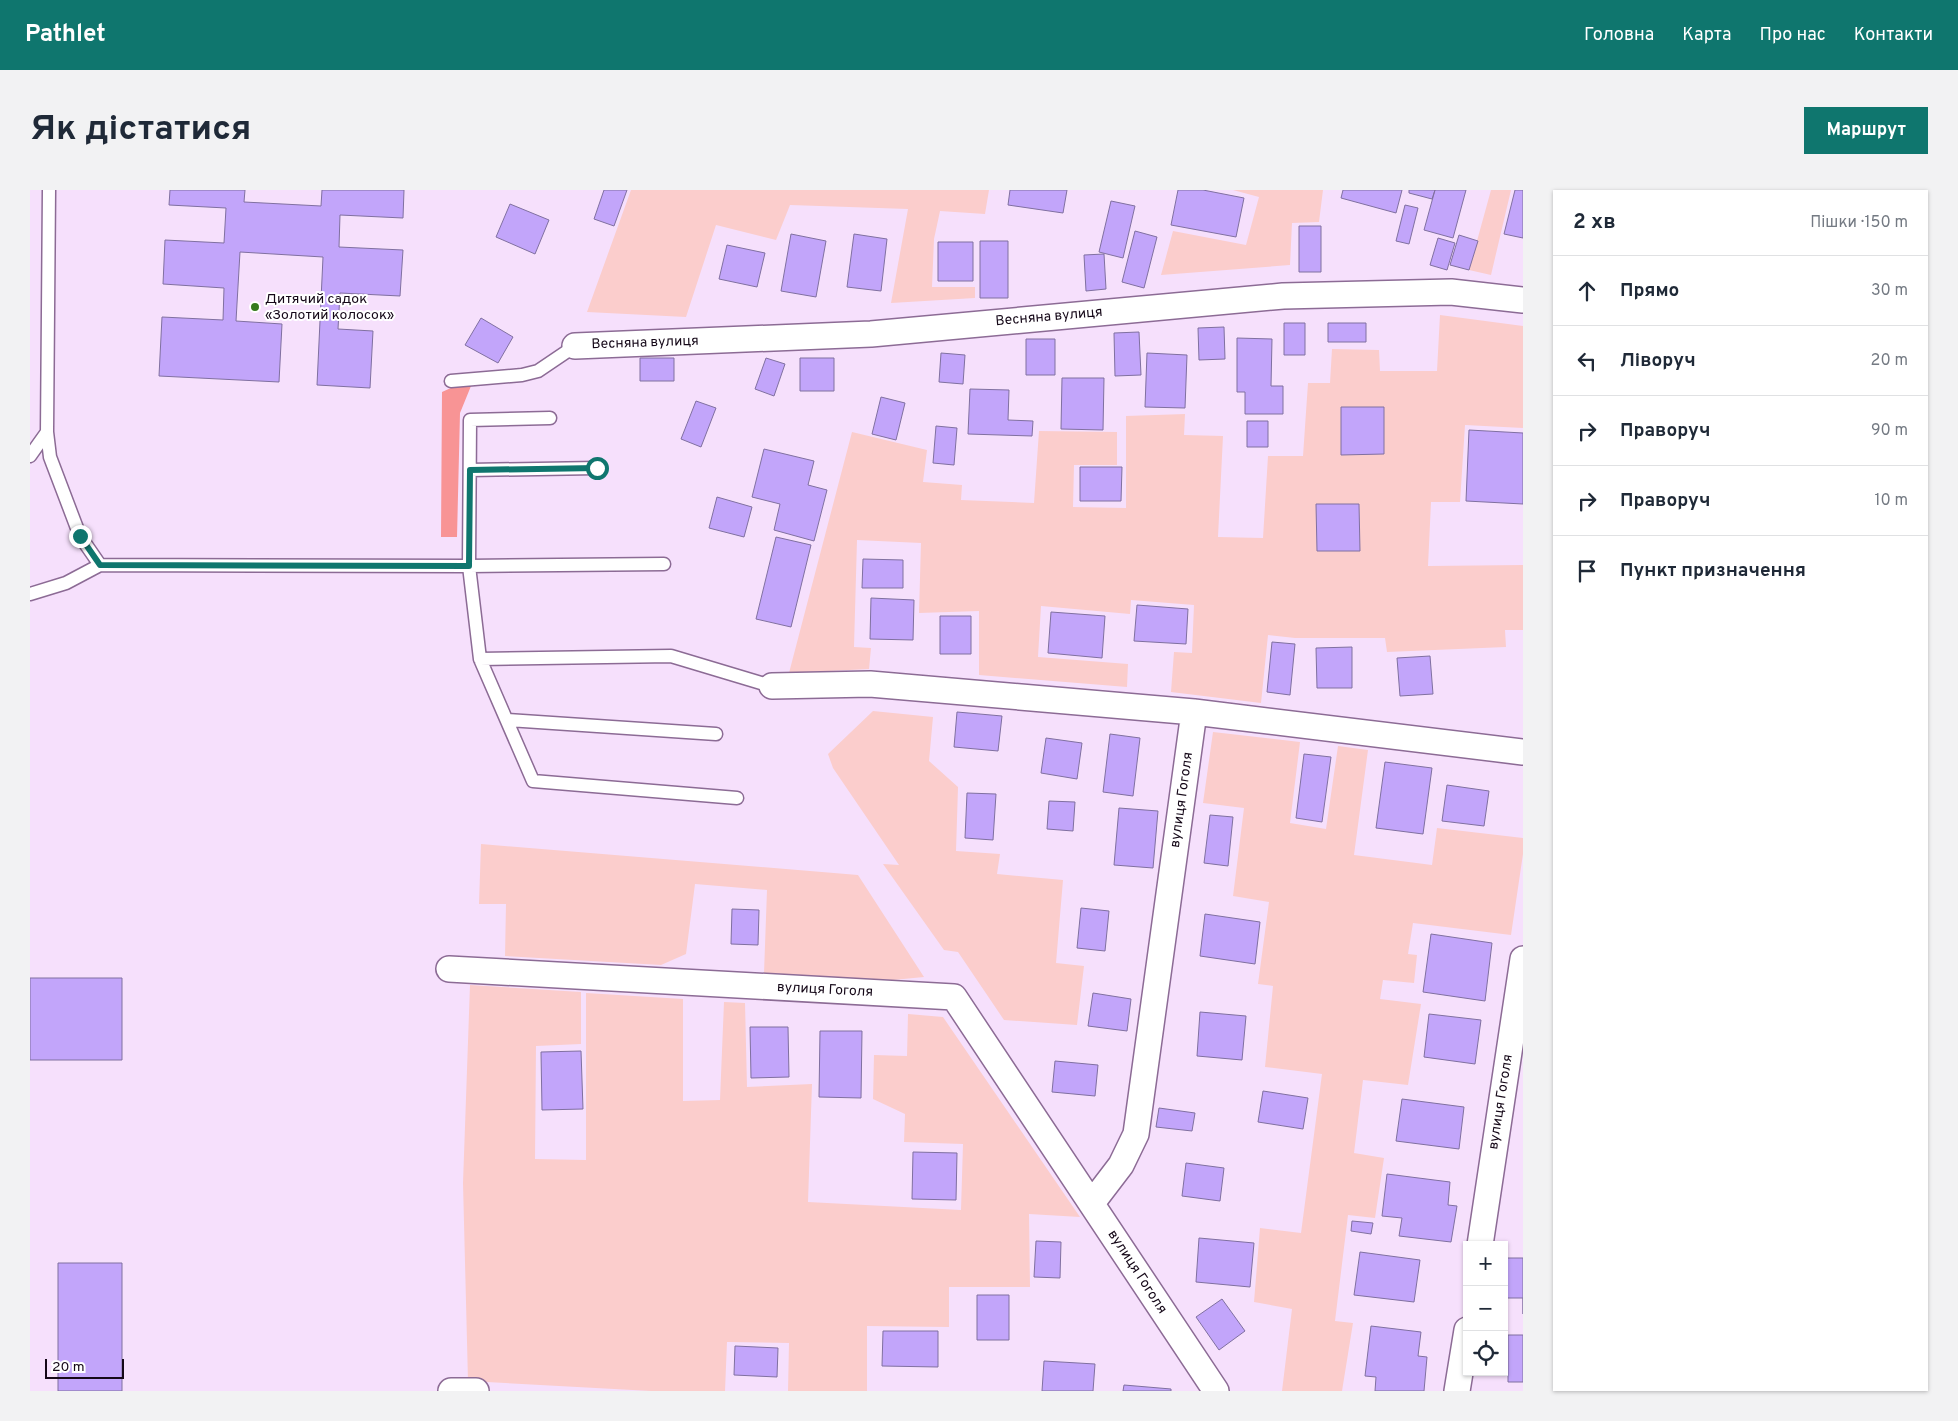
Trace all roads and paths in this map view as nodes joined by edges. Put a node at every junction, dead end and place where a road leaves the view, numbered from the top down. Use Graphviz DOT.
graph roads {
  1 [pos="49,190"];
  2 [pos="1523,300"];
  3 [pos="575,346"];
  4 [pos="451,381"];
  5 [pos="550,418"];
  6 [pos="47,432"];
  7 [pos="30,456"];
  8 [pos="597,468"];
  9 [pos="470,470"];
  10 [pos="664,564"];
  11 [pos="100,565"];
  12 [pos="469,566"];
  13 [pos="30,594"];
  14 [pos="480,659"];
  15 [pos="767,685"];
  16 [pos="1194,712"];
  17 [pos="507,720"];
  18 [pos="716,734"];
  19 [pos="1523,752"];
  20 [pos="737,798"];
  21 [pos="1523,959"];
  22 [pos="449,969"];
  23 [pos="1092,1203"];
  24 [pos="1481,1241"];
  25 [pos="1467,1331"];
  26 [pos="452,1391"];
  27 [pos="476,1391"];
  28 [pos="1216,1391"];
  29 [pos="1458,1391"];
  1 -- 6 [label="lane"];
  2 -- 3 [label="street, Весняна вулиця"];
  3 -- 4 [label="lane"];
  5 -- 9 [label="lane"];
  6 -- 7 [label="lane"];
  6 -- 11 [label="lane"];
  8 -- 9 [label="lane"];
  9 -- 12 [label="lane"];
  10 -- 12 [label="lane"];
  11 -- 12 [label="lane"];
  11 -- 13 [label="lane"];
  12 -- 14 [label="lane"];
  14 -- 15 [label="lane"];
  14 -- 17 [label="lane"];
  15 -- 16 [label="street"];
  16 -- 19 [label="street"];
  16 -- 23 [label="street, вулиця Гоголя"];
  17 -- 18 [label="lane"];
  17 -- 20 [label="lane"];
  21 -- 24 [label="street, вулиця Гоголя"];
  22 -- 23 [label="street, вулиця Гоголя"];
  23 -- 28 [label="street, вулиця Гоголя"];
  25 -- 29 [label="street"];
  26 -- 27 [label="street"];
}
